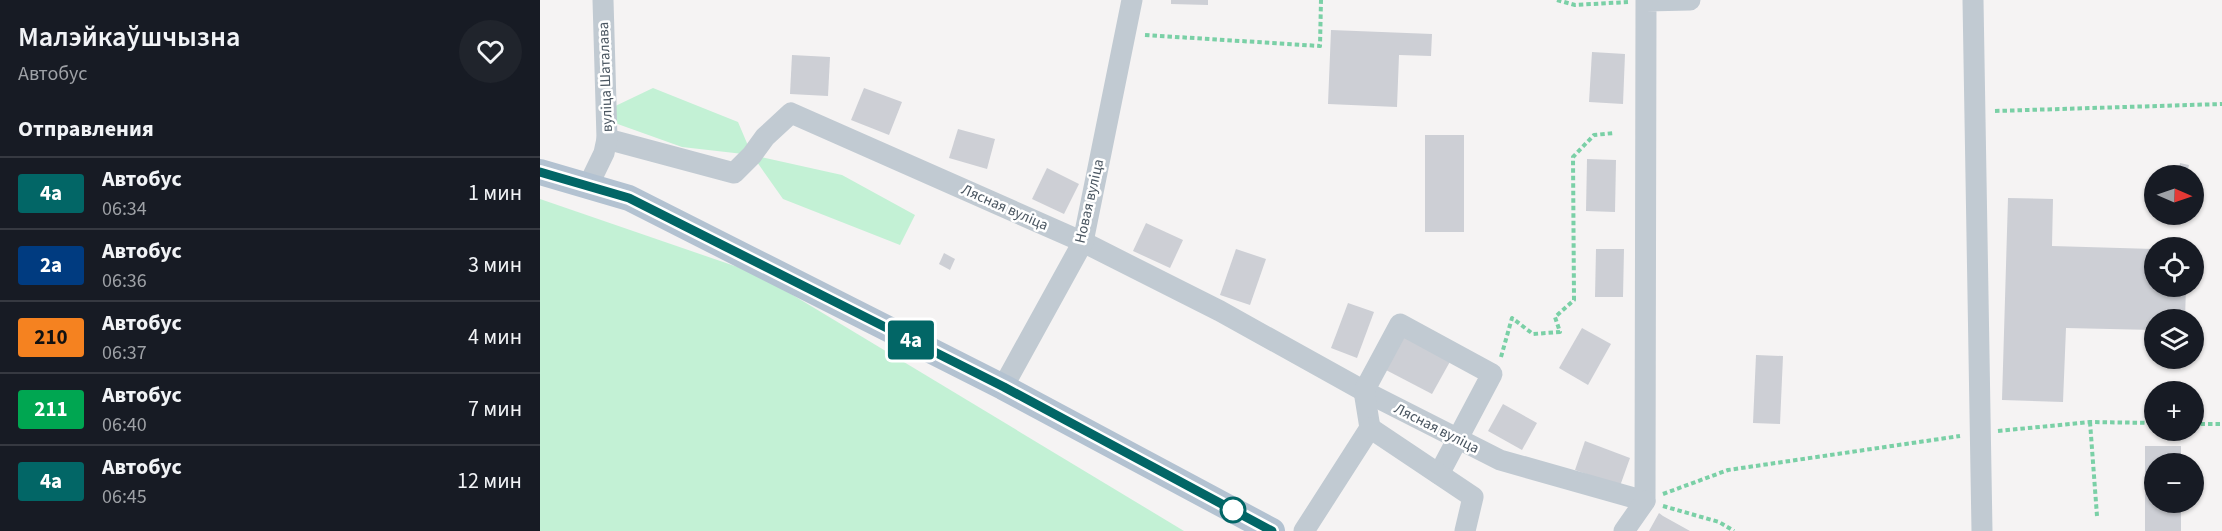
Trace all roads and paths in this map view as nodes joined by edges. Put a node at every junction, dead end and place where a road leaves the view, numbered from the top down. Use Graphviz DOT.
graph roads {
  1 [pos="603,0"];
  2 [pos="1132,0"];
  3 [pos="1321,0"];
  4 [pos="1557,0"];
  5 [pos="1690,0"];
  6 [pos="1973,0"];
  7 [pos="1646,2"];
  8 [pos="1123,34"];
  9 [pos="2222,104"];
  10 [pos="1975,111"];
  11 [pos="1614,133"];
  12 [pos="607,139"];
  13 [pos="540,172"];
  14 [pos="588,186"];
  15 [pos="1083,242"];
  16 [pos="1492,374"];
  17 [pos="1004,387"];
  18 [pos="1364,391"];
  19 [pos="2090,422"];
  20 [pos="2144,423"];
  21 [pos="2204,424"];
  22 [pos="2222,424"];
  23 [pos="1370,428"];
  24 [pos="1980,433"];
  25 [pos="1458,439"];
  26 [pos="1439,474"];
  27 [pos="1645,501"];
  28 [pos="2097,516"];
  29 [pos="1272,531"];
  30 [pos="1304,531"];
  31 [pos="1465,531"];
  32 [pos="1624,531"];
  33 [pos="1734,531"];
  34 [pos="1982,531"];
  1 -- 12 [label="street, вуліца Шаталава"];
  2 -- 8 [label="street, Новая вуліца"];
  3 -- 8 [label="path"];
  4 -- 7 [label="path"];
  5 -- 7 [label="street"];
  6 -- 10 [label="street"];
  7 -- 27 [label="street"];
  8 -- 15 [label="street, Новая вуліца"];
  9 -- 10 [label="path"];
  10 -- 24 [label="street"];
  11 -- 16 [label="path"];
  12 -- 14 [label="street, вуліца Шаталава"];
  12 -- 15 [label="street, Лясная вуліца"];
  13 -- 14 [label="main road"];
  14 -- 17 [label="main road"];
  15 -- 17 [label="street, Новая вуліца"];
  15 -- 18 [label="street, Лясная вуліца"];
  16 -- 18 [label="street"];
  16 -- 25 [label="street"];
  17 -- 29 [label="main road"];
  18 -- 23 [label="street"];
  18 -- 25 [label="street, Лясная вуліца"];
  19 -- 20 [label="path"];
  19 -- 24 [label="path"];
  19 -- 28 [label="path"];
  21 -- 22 [label="path"];
  23 -- 26 [label="street"];
  23 -- 30 [label="street"];
  24 -- 27 [label="path"];
  24 -- 34 [label="street"];
  25 -- 26 [label="street"];
  25 -- 27 [label="street, Лясная вуліца"];
  26 -- 31 [label="street"];
  27 -- 32 [label="street"];
  27 -- 33 [label="path"];
}
